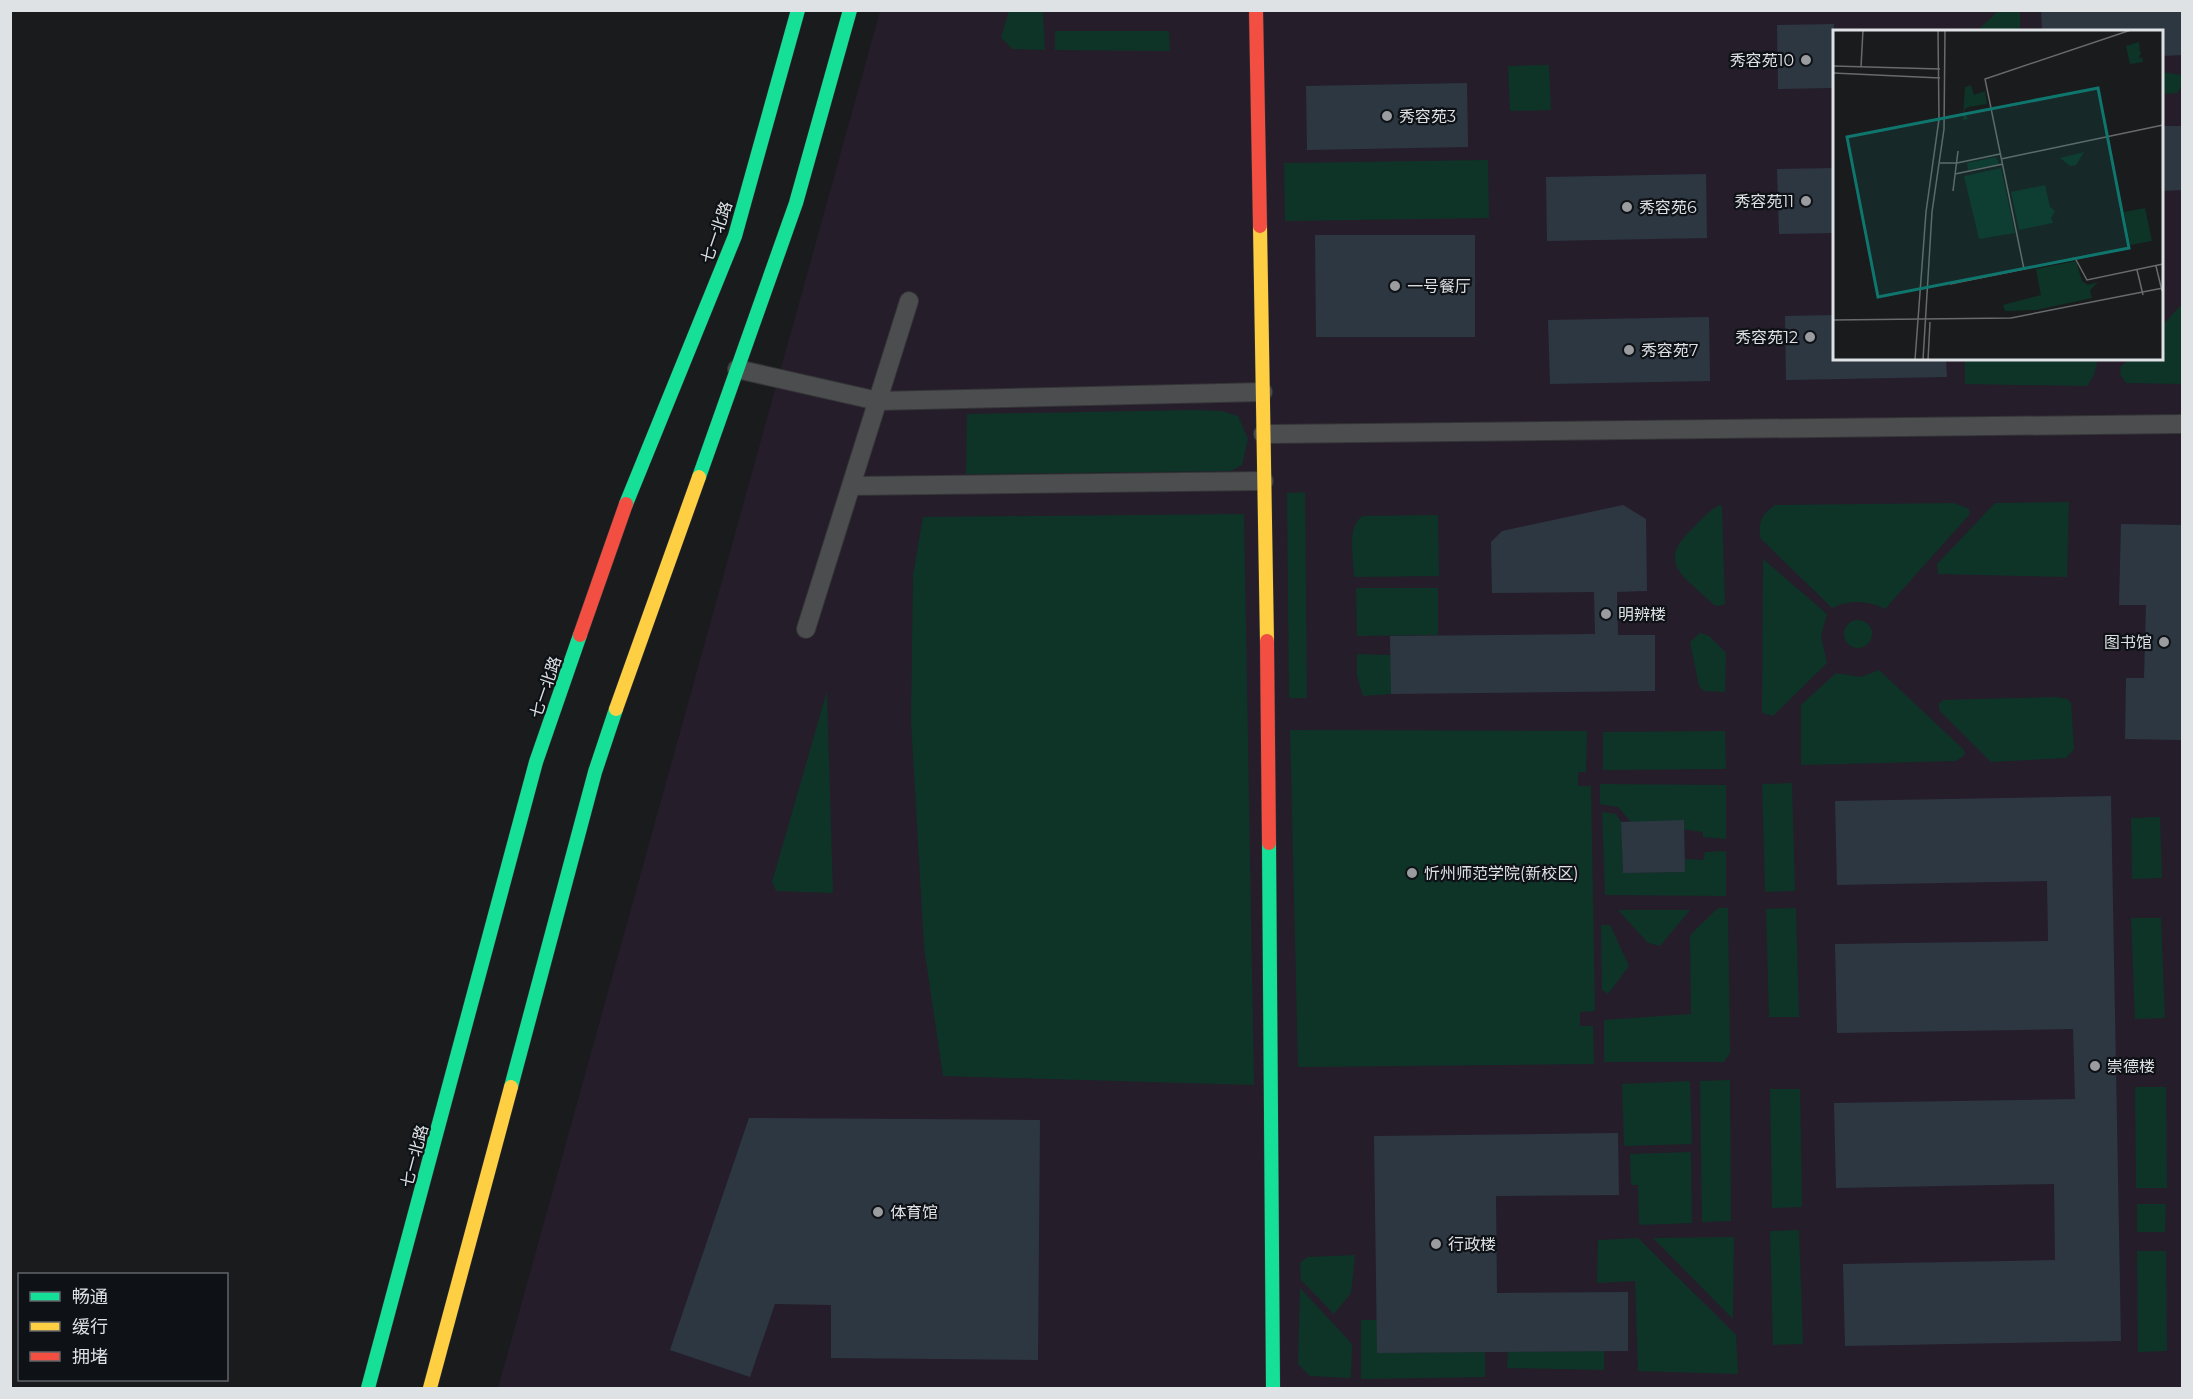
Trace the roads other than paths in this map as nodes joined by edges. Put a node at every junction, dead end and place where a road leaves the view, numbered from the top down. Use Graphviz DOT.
graph roads {
  1 [pos="798,10"];
  2 [pos="850,10"];
  3 [pos="1256,10"];
  4 [pos="909,302"];
  5 [pos="737,369"];
  6 [pos="1263,392"];
  7 [pos="878,401"];
  8 [pos="2182,424"];
  9 [pos="1263,434"];
  10 [pos="1264,481"];
  11 [pos="852,486"];
  12 [pos="807,629"];
  13 [pos="368,1389"];
  14 [pos="430,1389"];
  15 [pos="1273,1389"];
  1 -- 13 [label="main road, 七一北路"];
  2 -- 5 [label="main road"];
  3 -- 6 [label="main road"];
  4 -- 7 [label="street"];
  5 -- 7 [label="street"];
  5 -- 14 [label="main road"];
  6 -- 7 [label="street"];
  6 -- 9 [label="main road"];
  7 -- 11 [label="street"];
  8 -- 9 [label="street"];
  9 -- 10 [label="main road"];
  10 -- 11 [label="street"];
  10 -- 15 [label="main road"];
  11 -- 12 [label="street"];
}
